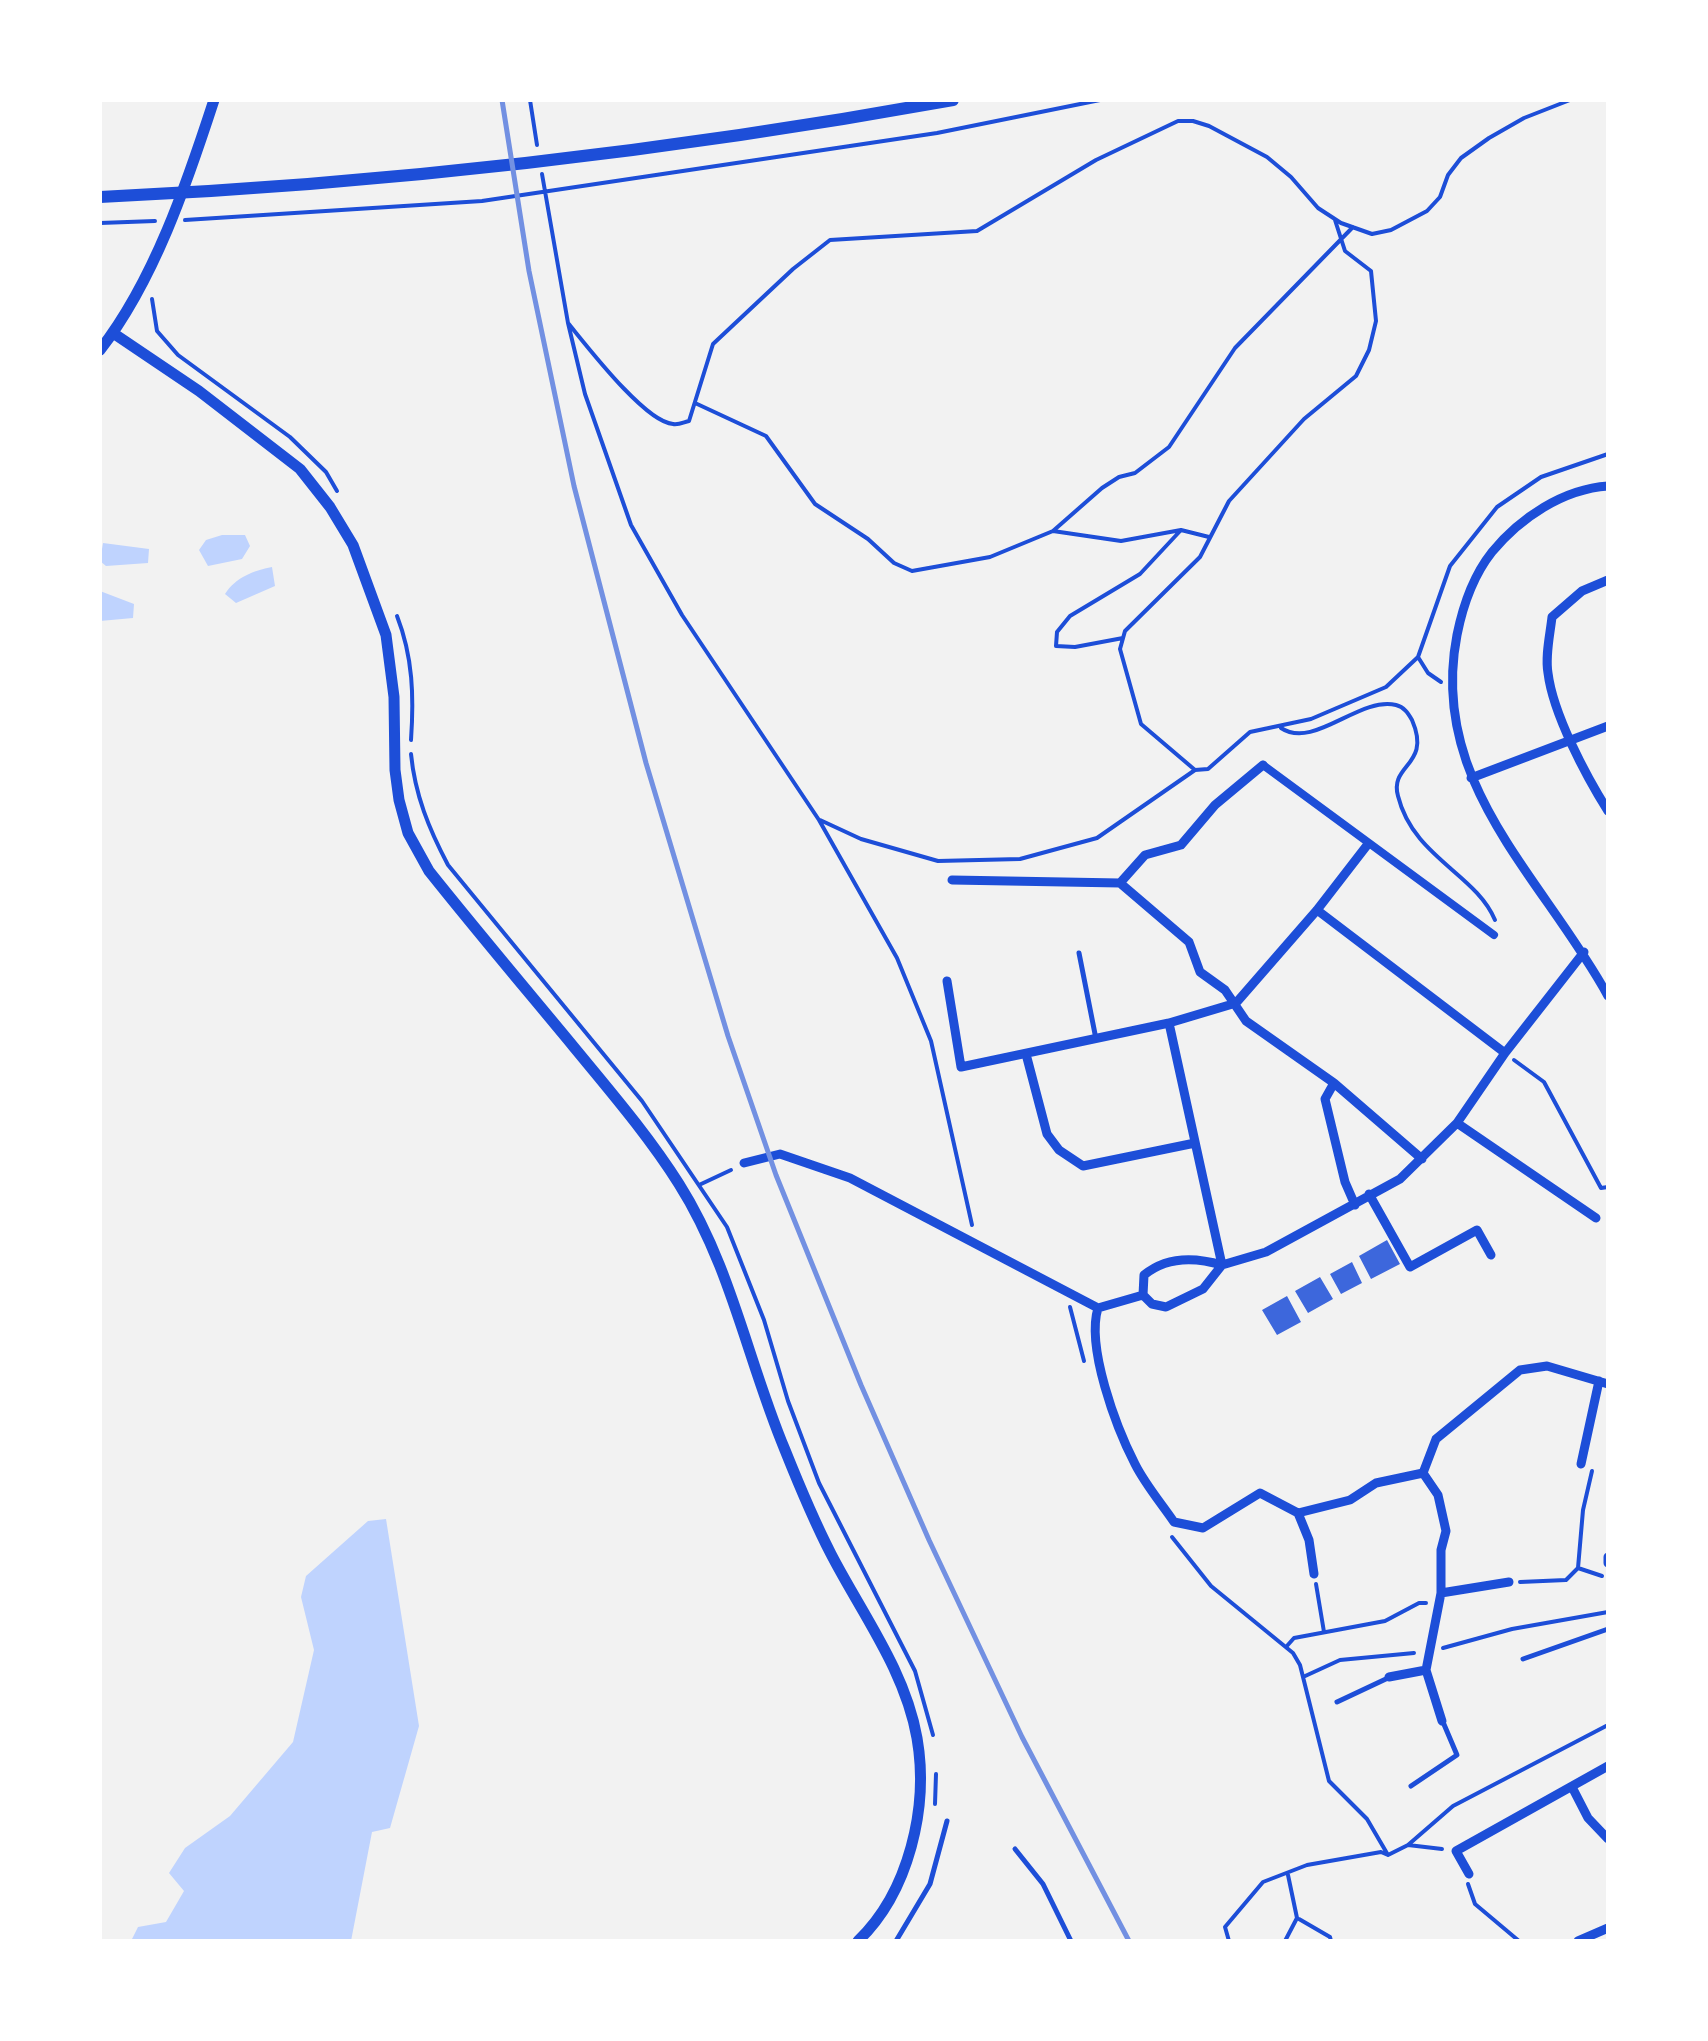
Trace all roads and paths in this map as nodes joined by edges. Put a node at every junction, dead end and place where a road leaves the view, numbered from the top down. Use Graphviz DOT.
graph roads {
  1 [pos="214,100"];
  2 [pos="530,100"];
  3 [pos="953,100"];
  4 [pos="1100,100"];
  5 [pos="1570,100"];
  6 [pos="539,154"];
  7 [pos="542,173"];
  8 [pos="100,196"];
  9 [pos="1334,218"];
  10 [pos="196,219"];
  11 [pos="140,221"];
  12 [pos="100,224"];
  13 [pos="1352,227"];
  14 [pos="1340,236"];
  15 [pos="568,323"];
  16 [pos="113,333"];
  17 [pos="100,350"];
  18 [pos="694,402"];
  19 [pos="1608,454"];
  20 [pos="1608,486"];
  21 [pos="1181,530"];
  22 [pos="1053,532"];
  23 [pos="1210,537"];
  24 [pos="1608,580"];
  25 [pos="1123,638"];
  26 [pos="1418,657"];
  27 [pos="1451,684"];
  28 [pos="1278,726"];
  29 [pos="1608,726"];
  30 [pos="1572,740"];
  31 [pos="1264,765"];
  32 [pos="1196,770"];
  33 [pos="1471,778"];
  34 [pos="1608,811"];
  35 [pos="818,820"];
  36 [pos="1368,844"];
  37 [pos="952,880"];
  38 [pos="1120,883"];
  39 [pos="1316,910"];
  40 [pos="1494,935"];
  41 [pos="1584,952"];
  42 [pos="1079,954"];
  43 [pos="947,981"];
  44 [pos="1608,996"];
  45 [pos="1236,1003"];
  46 [pos="1170,1023"];
  47 [pos="1096,1038"];
  48 [pos="1505,1053"];
  49 [pos="1026,1054"];
  50 [pos="1334,1083"];
  51 [pos="1457,1122"];
  52 [pos="1195,1144"];
  53 [pos="1422,1159"];
  54 [pos="744,1163"];
  55 [pos="1608,1187"];
  56 [pos="684,1192"];
  57 [pos="1369,1194"];
  58 [pos="1354,1205"];
  59 [pos="1596,1218"];
  60 [pos="977,1244"];
  61 [pos="1491,1254"];
  62 [pos="1222,1265"];
  63 [pos="1142,1295"];
  64 [pos="1098,1308"];
  65 [pos="1604,1383"];
  66 [pos="1581,1464"];
  67 [pos="1592,1472"];
  68 [pos="1423,1473"];
  69 [pos="1298,1513"];
  70 [pos="1578,1568"];
  71 [pos="1314,1574"];
  72 [pos="1608,1578"];
  73 [pos="1509,1582"];
  74 [pos="1440,1599"];
  75 [pos="1608,1612"];
  76 [pos="1608,1630"];
  77 [pos="1324,1632"];
  78 [pos="1430,1651"];
  79 [pos="1523,1659"];
  80 [pos="1426,1670"];
  81 [pos="1303,1677"];
  82 [pos="1389,1678"];
  83 [pos="1336,1702"];
  84 [pos="1442,1721"];
  85 [pos="1608,1725"];
  86 [pos="1608,1766"];
  87 [pos="1411,1786"];
  88 [pos="1572,1787"];
  89 [pos="947,1821"];
  90 [pos="1608,1839"];
  91 [pos="1408,1844"];
  92 [pos="1015,1850"];
  93 [pos="1456,1851"];
  94 [pos="1388,1855"];
  95 [pos="1287,1872"];
  96 [pos="1469,1874"];
  97 [pos="1297,1918"];
  98 [pos="1608,1928"];
  99 [pos="864,1939"];
  100 [pos="896,1941"];
  101 [pos="1071,1941"];
  102 [pos="1230,1941"];
  103 [pos="1286,1941"];
  104 [pos="1332,1941"];
  105 [pos="1519,1941"];
  106 [pos="1578,1941"];
  1 -- 16 [label="street"];
  2 -- 6 [label="path"];
  3 -- 8 [label="main road"];
  4 -- 10 [label="path"];
  5 -- 13 [label="path"];
  7 -- 15 [label="path"];
  9 -- 13 [label="path"];
  9 -- 14 [label="path"];
  9 -- 18 [label="path"];
  11 -- 12 [label="path"];
  13 -- 14 [label="path"];
  14 -- 22 [label="path"];
  14 -- 23 [label="path"];
  15 -- 18 [label="path"];
  15 -- 35 [label="path"];
  16 -- 17 [label="street"];
  16 -- 56 [label="street"];
  18 -- 22 [label="path"];
  19 -- 26 [label="path"];
  20 -- 27 [label="street"];
  21 -- 22 [label="path"];
  21 -- 23 [label="path"];
  21 -- 25 [label="path"];
  23 -- 25 [label="path"];
  24 -- 30 [label="street"];
  25 -- 32 [label="path"];
  26 -- 27 [label="path"];
  26 -- 28 [label="path"];
  27 -- 33 [label="street"];
  28 -- 32 [label="path"];
  28 -- 40 [label="path"];
  29 -- 30 [label="street"];
  30 -- 33 [label="street"];
  30 -- 34 [label="street"];
  31 -- 36 [label="street"];
  31 -- 38 [label="street"];
  32 -- 35 [label="path"];
  33 -- 41 [label="street"];
  35 -- 60 [label="path"];
  36 -- 39 [label="street"];
  36 -- 40 [label="street"];
  37 -- 38 [label="street"];
  38 -- 45 [label="street"];
  39 -- 45 [label="street"];
  39 -- 48 [label="street"];
  41 -- 44 [label="street"];
  41 -- 48 [label="street"];
  42 -- 47 [label="lane"];
  43 -- 49 [label="street"];
  45 -- 46 [label="street"];
  45 -- 50 [label="street"];
  46 -- 47 [label="street"];
  46 -- 52 [label="street"];
  47 -- 49 [label="street"];
  48 -- 51 [label="street"];
  48 -- 55 [label="path"];
  49 -- 52 [label="street"];
  50 -- 53 [label="street"];
  50 -- 58 [label="street"];
  51 -- 53 [label="street"];
  51 -- 59 [label="street"];
  52 -- 62 [label="street"];
  53 -- 57 [label="street"];
  54 -- 56 [label="path"];
  54 -- 60 [label="street"];
  56 -- 99 [label="street"];
  57 -- 58 [label="street"];
  57 -- 61 [label="street"];
  58 -- 62 [label="street"];
  60 -- 64 [label="street"];
  62 -- 63 [label="street"];
  62 -- 63 [label="street"];
  63 -- 64 [label="street"];
  64 -- 69 [label="street"];
  65 -- 66 [label="street"];
  65 -- 68 [label="street"];
  67 -- 70 [label="path"];
  68 -- 69 [label="street"];
  68 -- 74 [label="street"];
  69 -- 71 [label="street"];
  70 -- 72 [label="path"];
  70 -- 73 [label="path"];
  71 -- 77 [label="path"];
  73 -- 74 [label="street"];
  74 -- 77 [label="path"];
  74 -- 78 [label="street"];
  75 -- 78 [label="path"];
  76 -- 79 [label="lane"];
  77 -- 81 [label="path"];
  78 -- 80 [label="street"];
  78 -- 81 [label="path"];
  80 -- 82 [label="street"];
  80 -- 84 [label="street"];
  81 -- 94 [label="path"];
  82 -- 83 [label="lane"];
  84 -- 87 [label="lane"];
  85 -- 91 [label="path"];
  86 -- 88 [label="street"];
  88 -- 90 [label="street"];
  88 -- 93 [label="street"];
  89 -- 100 [label="lane"];
  91 -- 93 [label="path"];
  91 -- 94 [label="path"];
  92 -- 101 [label="lane"];
  93 -- 96 [label="street"];
  93 -- 105 [label="path"];
  94 -- 95 [label="path"];
  95 -- 97 [label="path"];
  95 -- 102 [label="path"];
  97 -- 103 [label="path"];
  97 -- 104 [label="path"];
  98 -- 106 [label="street"];
}
